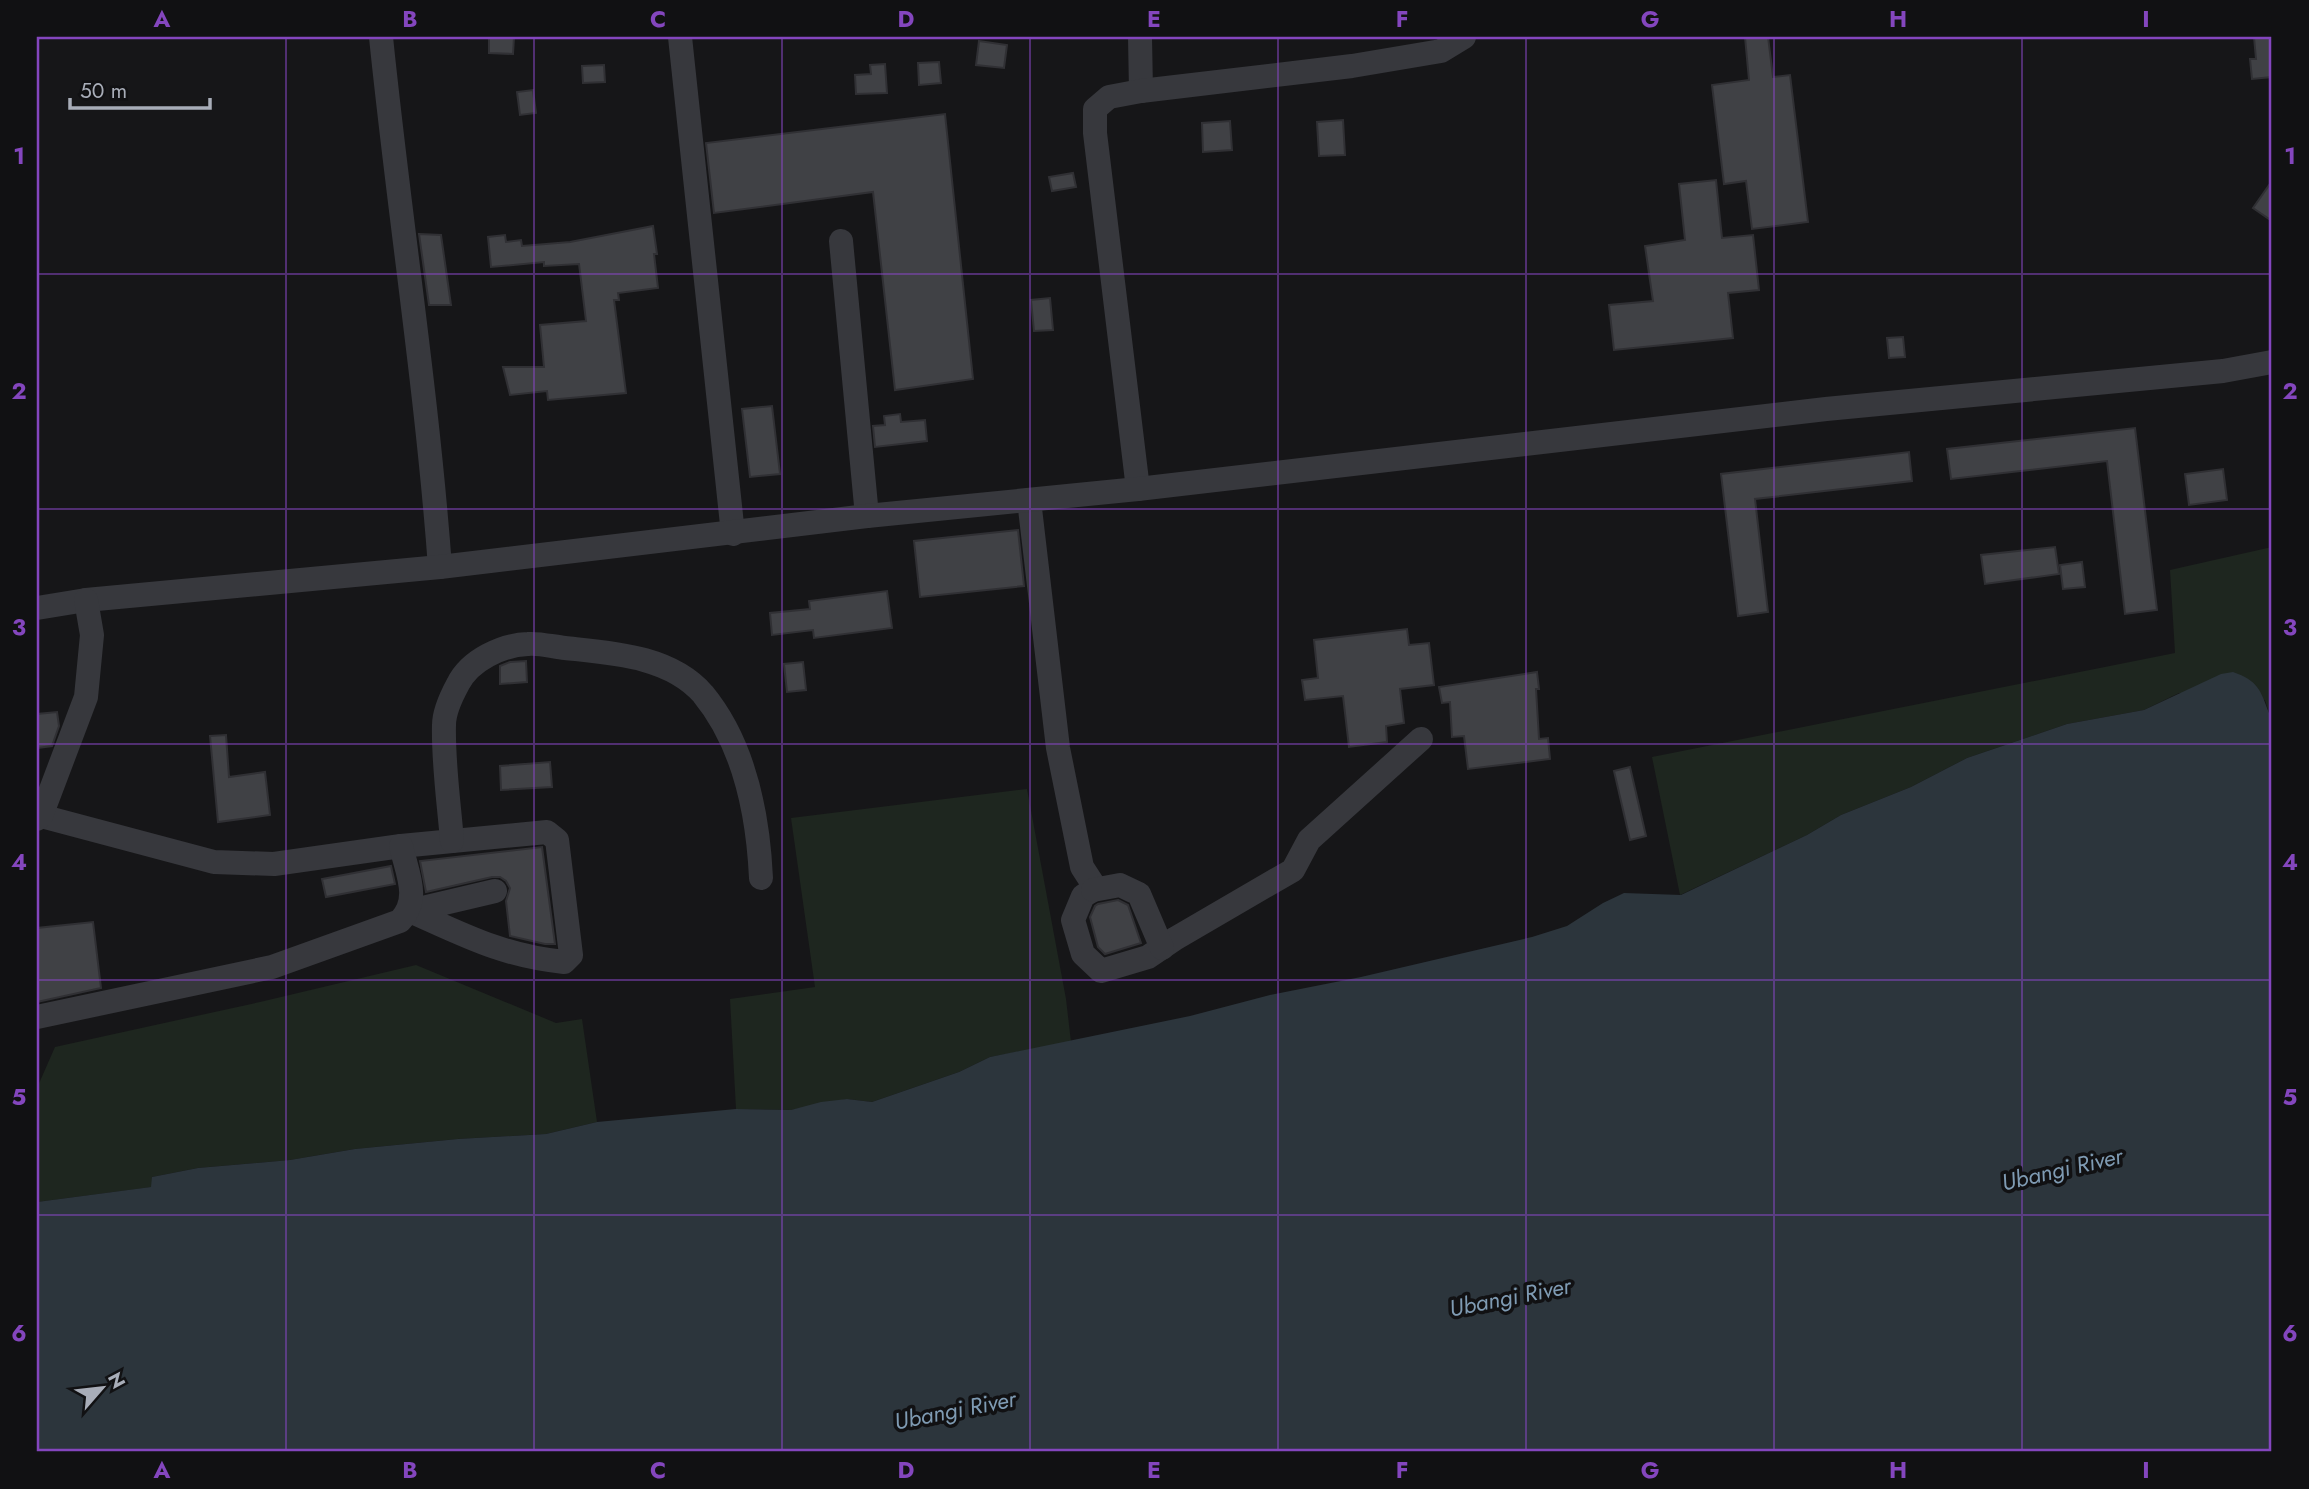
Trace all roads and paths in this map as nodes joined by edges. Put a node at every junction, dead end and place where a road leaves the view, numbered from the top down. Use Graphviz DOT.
graph roads {
  1 [pos="382,37"];
  2 [pos="680,37"];
  3 [pos="1140,37"];
  4 [pos="1464,37"];
  5 [pos="1140,91"];
  6 [pos="841,240"];
  7 [pos="2272,362"];
  8 [pos="1138,489"];
  9 [pos="1029,500"];
  10 [pos="867,516"];
  11 [pos="733,534"];
  12 [pos="440,567"];
  13 [pos="86,600"];
  14 [pos="37,608"];
  15 [pos="1422,739"];
  16 [pos="39,818"];
  17 [pos="452,841"];
  18 [pos="401,846"];
  19 [pos="761,878"];
  20 [pos="1093,890"];
  21 [pos="495,891"];
  22 [pos="410,911"];
  23 [pos="1162,948"];
  24 [pos="37,1017"];
  1 -- 12 [label="street"];
  2 -- 11 [label="street"];
  3 -- 5 [label="street"];
  4 -- 5 [label="street"];
  5 -- 8 [label="street"];
  6 -- 10 [label="street"];
  7 -- 8 [label="street"];
  8 -- 9 [label="street"];
  9 -- 10 [label="street"];
  9 -- 20 [label="street"];
  10 -- 11 [label="street"];
  11 -- 12 [label="street"];
  12 -- 13 [label="street"];
  13 -- 14 [label="street"];
  13 -- 16 [label="street"];
  15 -- 23 [label="street"];
  16 -- 18 [label="street"];
  17 -- 18 [label="street"];
  17 -- 19 [label="street"];
  17 -- 22 [label="street"];
  18 -- 22 [label="street"];
  20 -- 23 [label="street"];
  20 -- 23 [label="street"];
  21 -- 22 [label="street"];
  22 -- 24 [label="street"];
}
